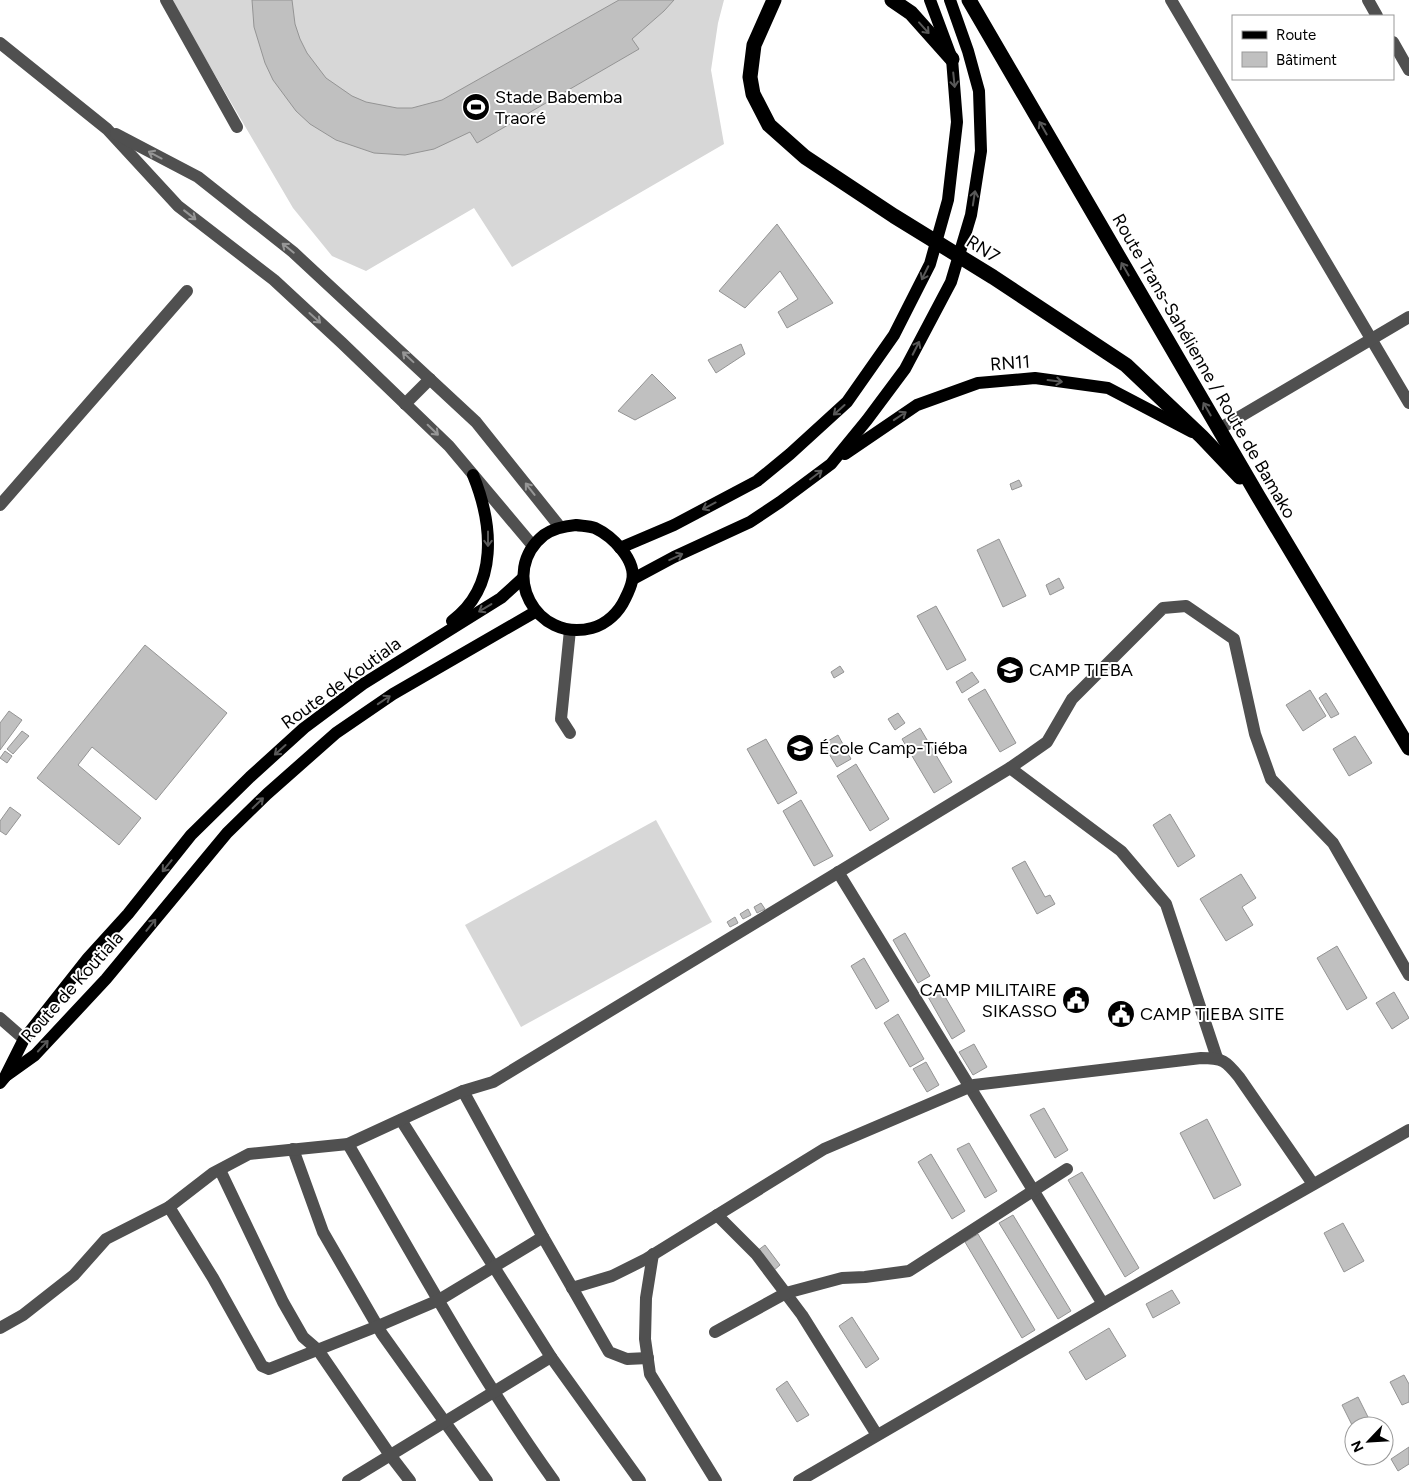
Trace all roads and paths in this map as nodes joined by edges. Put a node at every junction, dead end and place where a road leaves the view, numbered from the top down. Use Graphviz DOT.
graph roads {
  1 [pos="166,0"];
  2 [pos="782,0"];
  3 [pos="892,0"];
  4 [pos="930,0"];
  5 [pos="950,0"];
  6 [pos="968,0"];
  7 [pos="1170,0"];
  8 [pos="1368,0"];
  9 [pos="771,6"];
  10 [pos="1377,15"];
  11 [pos="0,43"];
  12 [pos="1394,44"];
  13 [pos="952,59"];
  14 [pos="1409,70"];
  15 [pos="237,127"];
  16 [pos="108,129"];
  17 [pos="187,290"];
  18 [pos="1409,317"];
  19 [pos="1371,339"];
  20 [pos="430,379"];
  21 [pos="1409,403"];
  22 [pos="405,404"];
  23 [pos="1219,429"];
  24 [pos="1202,437"];
  25 [pos="831,464"];
  26 [pos="474,475"];
  27 [pos="1258,496"];
  28 [pos="0,505"];
  29 [pos="560,527"];
  30 [pos="534,546"];
  31 [pos="620,548"];
  32 [pos="523,578"];
  33 [pos="633,580"];
  34 [pos="535,612"];
  35 [pos="570,630"];
  36 [pos="405,656"];
  37 [pos="570,733"];
  38 [pos="1409,748"];
  39 [pos="1010,768"];
  40 [pos="838,872"];
  41 [pos="1409,975"];
  42 [pos="0,1018"];
  43 [pos="24,1039"];
  44 [pos="1217,1058"];
  45 [pos="2,1079"];
  46 [pos="969,1086"];
  47 [pos="464,1091"];
  48 [pos="401,1120"];
  49 [pos="1409,1130"];
  50 [pos="348,1144"];
  51 [pos="293,1149"];
  52 [pos="1067,1169"];
  53 [pos="220,1170"];
  54 [pos="1313,1184"];
  55 [pos="1033,1191"];
  56 [pos="169,1207"];
  57 [pos="718,1215"];
  58 [pos="543,1237"];
  59 [pos="653,1254"];
  60 [pos="494,1266"];
  61 [pos="572,1288"];
  62 [pos="786,1293"];
  63 [pos="438,1300"];
  64 [pos="1103,1304"];
  65 [pos="378,1326"];
  66 [pos="0,1328"];
  67 [pos="715,1332"];
  68 [pos="318,1350"];
  69 [pos="551,1357"];
  70 [pos="648,1358"];
  71 [pos="494,1392"];
  72 [pos="445,1422"];
  73 [pos="877,1435"];
  74 [pos="390,1455"];
  75 [pos="348,1481"];
  76 [pos="410,1481"];
  77 [pos="487,1481"];
  78 [pos="554,1481"];
  79 [pos="640,1481"];
  80 [pos="716,1481"];
  81 [pos="799,1481"];
  1 -- 15 [label="street"];
  2 -- 9 [label="highway, RN7"];
  3 -- 13 [label="highway, one-way"];
  4 -- 13 [label="main road"];
  25 -- 5 [label="main road, RN11, one-way"];
  23 -- 6 [label="highway, Route Trans-Sahélienne / Route de Bamako, one-way"];
  7 -- 19 [label="street"];
  8 -- 10 [label="street"];
  9 -- 24 [label="highway, RN7"];
  11 -- 16 [label="street"];
  12 -- 14 [label="street"];
  13 -- 31 [label="main road, one-way"];
  20 -- 16 [label="street, one-way"];
  16 -- 22 [label="street, one-way"];
  17 -- 28 [label="street"];
  18 -- 19 [label="street"];
  19 -- 21 [label="street"];
  19 -- 23 [label="street"];
  20 -- 22 [label="street"];
  29 -- 20 [label="street, one-way"];
  22 -- 26 [label="street, one-way"];
  23 -- 27 [label="highway, Route Trans-Sahélienne / Route de Bamako"];
  25 -- 24 [label="main road, RN11 / RN11, one-way"];
  24 -- 27 [label="highway, RN7"];
  33 -- 25 [label="main road, RN11, one-way"];
  26 -- 30 [label="street"];
  26 -- 36 [label="main road, one-way"];
  27 -- 38 [label="highway, Route Trans-Sahélienne / Route de Bamako"];
  29 -- 30 [label="main road"];
  29 -- 31 [label="main road"];
  30 -- 32 [label="main road"];
  31 -- 33 [label="main road"];
  32 -- 34 [label="main road"];
  32 -- 36 [label="main road, Route de Koutiala, one-way"];
  33 -- 35 [label="main road"];
  34 -- 35 [label="main road"];
  45 -- 34 [label="main road, Route de Koutiala, one-way"];
  35 -- 37 [label="street"];
  36 -- 43 [label="main road, Route de Koutiala, one-way"];
  39 -- 40 [label="street"];
  39 -- 41 [label="street"];
  39 -- 44 [label="street"];
  40 -- 46 [label="street"];
  40 -- 47 [label="street"];
  42 -- 43 [label="street"];
  43 -- 45 [label="main road, Route de Koutiala"];
  44 -- 46 [label="street"];
  44 -- 54 [label="street"];
  46 -- 55 [label="street"];
  46 -- 57 [label="street"];
  47 -- 48 [label="street"];
  47 -- 58 [label="street"];
  48 -- 50 [label="street"];
  48 -- 60 [label="street"];
  49 -- 54 [label="street"];
  50 -- 51 [label="street"];
  50 -- 63 [label="street"];
  51 -- 53 [label="street"];
  51 -- 65 [label="street"];
  52 -- 55 [label="street"];
  53 -- 56 [label="street"];
  53 -- 68 [label="street"];
  54 -- 64 [label="street"];
  55 -- 62 [label="street"];
  55 -- 64 [label="street"];
  56 -- 66 [label="street"];
  56 -- 68 [label="street"];
  57 -- 59 [label="street"];
  57 -- 62 [label="street"];
  58 -- 60 [label="street"];
  58 -- 61 [label="street"];
  59 -- 61 [label="street"];
  59 -- 70 [label="street"];
  60 -- 63 [label="street"];
  60 -- 69 [label="street"];
  61 -- 70 [label="street"];
  62 -- 67 [label="street"];
  62 -- 73 [label="street"];
  63 -- 65 [label="street"];
  63 -- 71 [label="street"];
  64 -- 73 [label="street"];
  65 -- 68 [label="street"];
  65 -- 72 [label="street"];
  68 -- 74 [label="street"];
  69 -- 71 [label="street"];
  69 -- 79 [label="street"];
  70 -- 80 [label="street"];
  71 -- 72 [label="street"];
  71 -- 78 [label="street"];
  72 -- 74 [label="street"];
  72 -- 77 [label="street"];
  73 -- 81 [label="street"];
  74 -- 75 [label="street"];
  74 -- 76 [label="street"];
}
